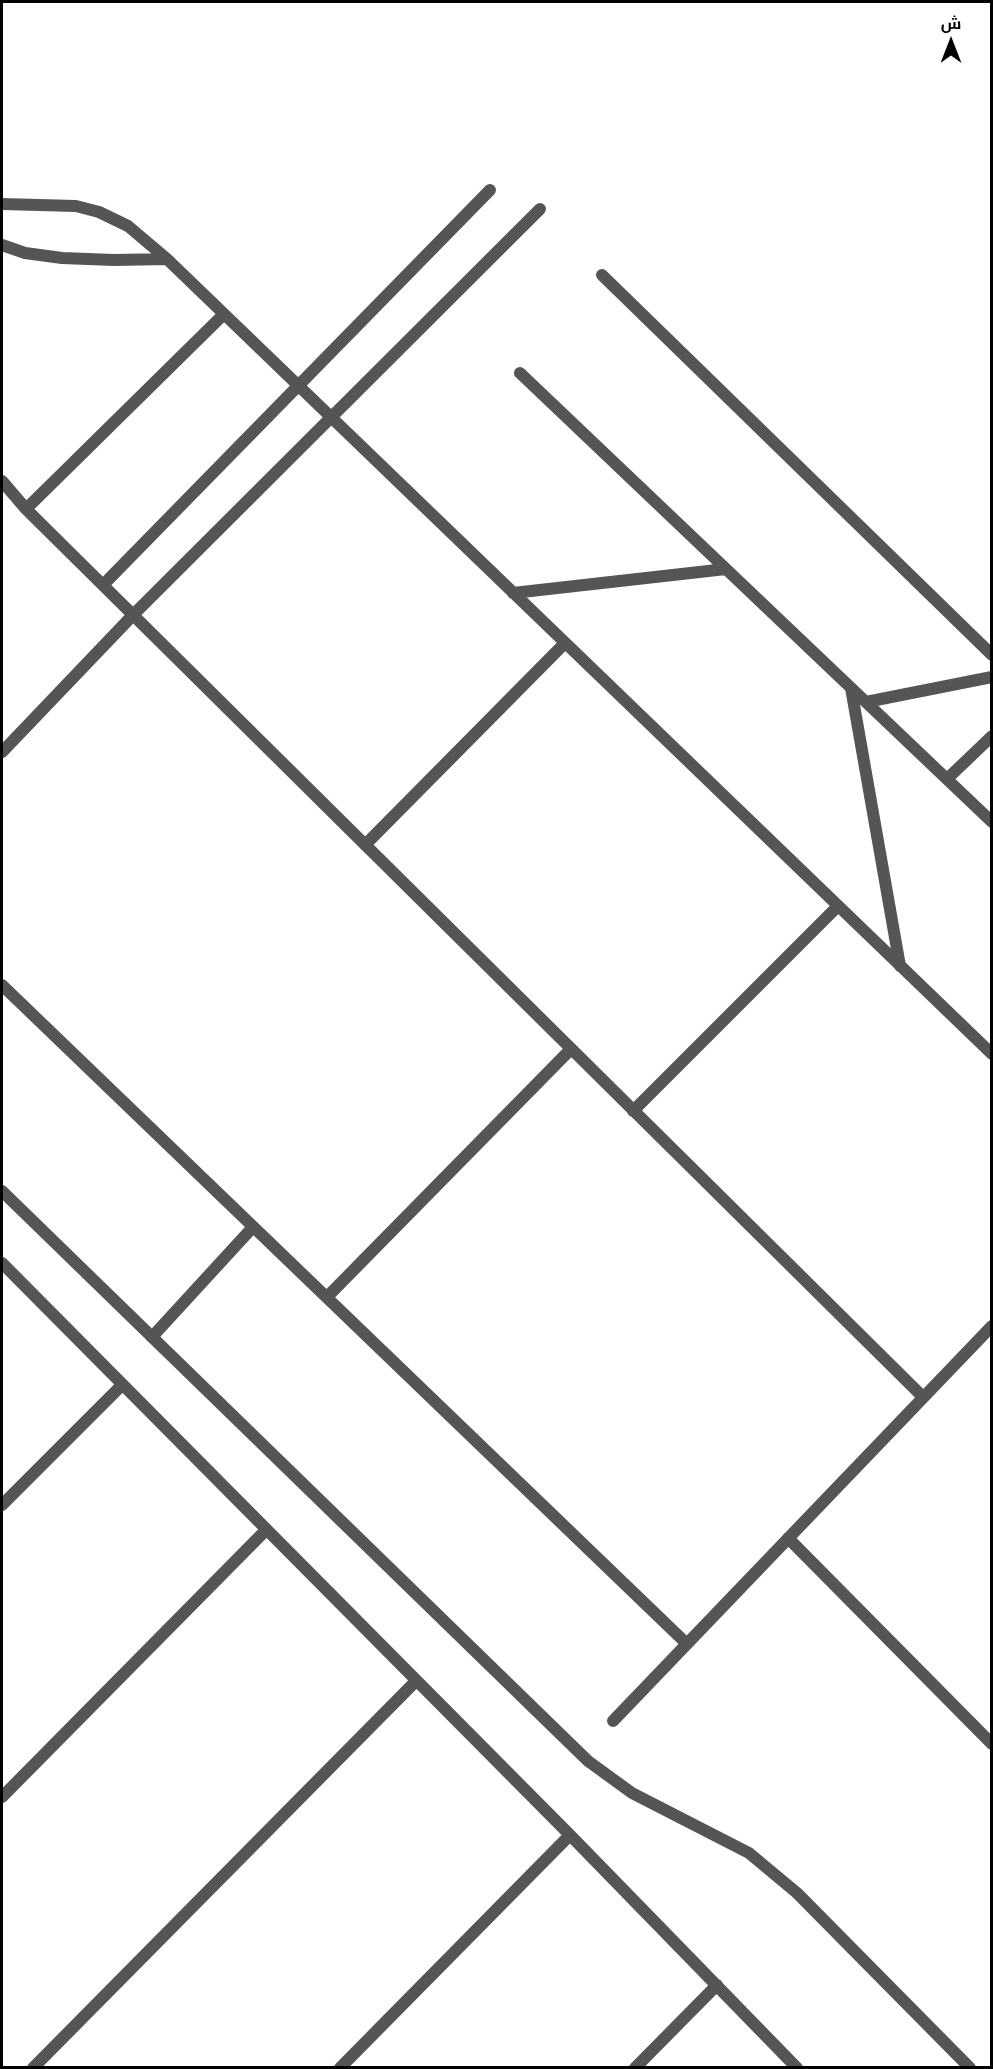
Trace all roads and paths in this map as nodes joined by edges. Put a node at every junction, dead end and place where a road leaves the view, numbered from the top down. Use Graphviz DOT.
graph roads {
  1 [pos="490,190"];
  2 [pos="2,204"];
  3 [pos="540,209"];
  4 [pos="2,245"];
  5 [pos="167,259"];
  6 [pos="602,275"];
  7 [pos="224,314"];
  8 [pos="520,373"];
  9 [pos="298,385"];
  10 [pos="331,417"];
  11 [pos="2,481"];
  12 [pos="26,509"];
  13 [pos="726,569"];
  14 [pos="103,585"];
  15 [pos="513,593"];
  16 [pos="133,615"];
  17 [pos="566,643"];
  18 [pos="992,655"];
  19 [pos="992,677"];
  20 [pos="851,688"];
  21 [pos="866,702"];
  22 [pos="992,736"];
  23 [pos="2,752"];
  24 [pos="947,779"];
  25 [pos="992,822"];
  26 [pos="365,845"];
  27 [pos="838,906"];
  28 [pos="900,966"];
  29 [pos="2,985"];
  30 [pos="571,1049"];
  31 [pos="992,1054"];
  32 [pos="633,1111"];
  33 [pos="2,1191"];
  34 [pos="253,1227"];
  35 [pos="2,1263"];
  36 [pos="327,1298"];
  37 [pos="992,1326"];
  38 [pos="152,1337"];
  39 [pos="122,1385"];
  40 [pos="923,1397"];
  41 [pos="2,1505"];
  42 [pos="266,1530"];
  43 [pos="788,1538"];
  44 [pos="687,1644"];
  45 [pos="417,1681"];
  46 [pos="613,1721"];
  47 [pos="992,1744"];
  48 [pos="2,1797"];
  49 [pos="570,1835"];
  50 [pos="717,1985"];
  51 [pos="33,2067"];
  52 [pos="340,2067"];
  53 [pos="635,2067"];
  54 [pos="797,2067"];
  55 [pos="969,2067"];
  1 -- 9 [label="street"];
  2 -- 5 [label="street"];
  3 -- 10 [label="street"];
  4 -- 5 [label="street"];
  5 -- 7 [label="street"];
  6 -- 18 [label="street"];
  7 -- 9 [label="street"];
  7 -- 12 [label="street"];
  8 -- 13 [label="street"];
  9 -- 10 [label="street"];
  9 -- 14 [label="street"];
  10 -- 15 [label="street"];
  10 -- 16 [label="street"];
  11 -- 12 [label="street"];
  12 -- 14 [label="street"];
  13 -- 15 [label="street"];
  13 -- 20 [label="street"];
  14 -- 16 [label="street"];
  15 -- 17 [label="street"];
  16 -- 23 [label="street"];
  16 -- 26 [label="street"];
  17 -- 26 [label="street"];
  17 -- 27 [label="street"];
  19 -- 21 [label="street"];
  20 -- 21 [label="street"];
  20 -- 28 [label="street"];
  21 -- 24 [label="street"];
  22 -- 24 [label="street"];
  24 -- 25 [label="street"];
  26 -- 30 [label="street"];
  27 -- 28 [label="street"];
  27 -- 32 [label="street"];
  28 -- 31 [label="street"];
  29 -- 34 [label="street"];
  30 -- 32 [label="street"];
  30 -- 36 [label="street"];
  32 -- 40 [label="street"];
  33 -- 38 [label="street"];
  34 -- 36 [label="street"];
  34 -- 38 [label="street"];
  35 -- 39 [label="street"];
  36 -- 44 [label="street"];
  37 -- 40 [label="street"];
  38 -- 55 [label="street"];
  39 -- 41 [label="street"];
  39 -- 42 [label="street"];
  40 -- 43 [label="street"];
  42 -- 45 [label="street"];
  42 -- 48 [label="street"];
  43 -- 44 [label="street"];
  43 -- 47 [label="street"];
  44 -- 46 [label="street"];
  45 -- 49 [label="street"];
  45 -- 51 [label="street"];
  49 -- 50 [label="street"];
  49 -- 52 [label="street"];
  50 -- 53 [label="street"];
  50 -- 54 [label="street"];
}
